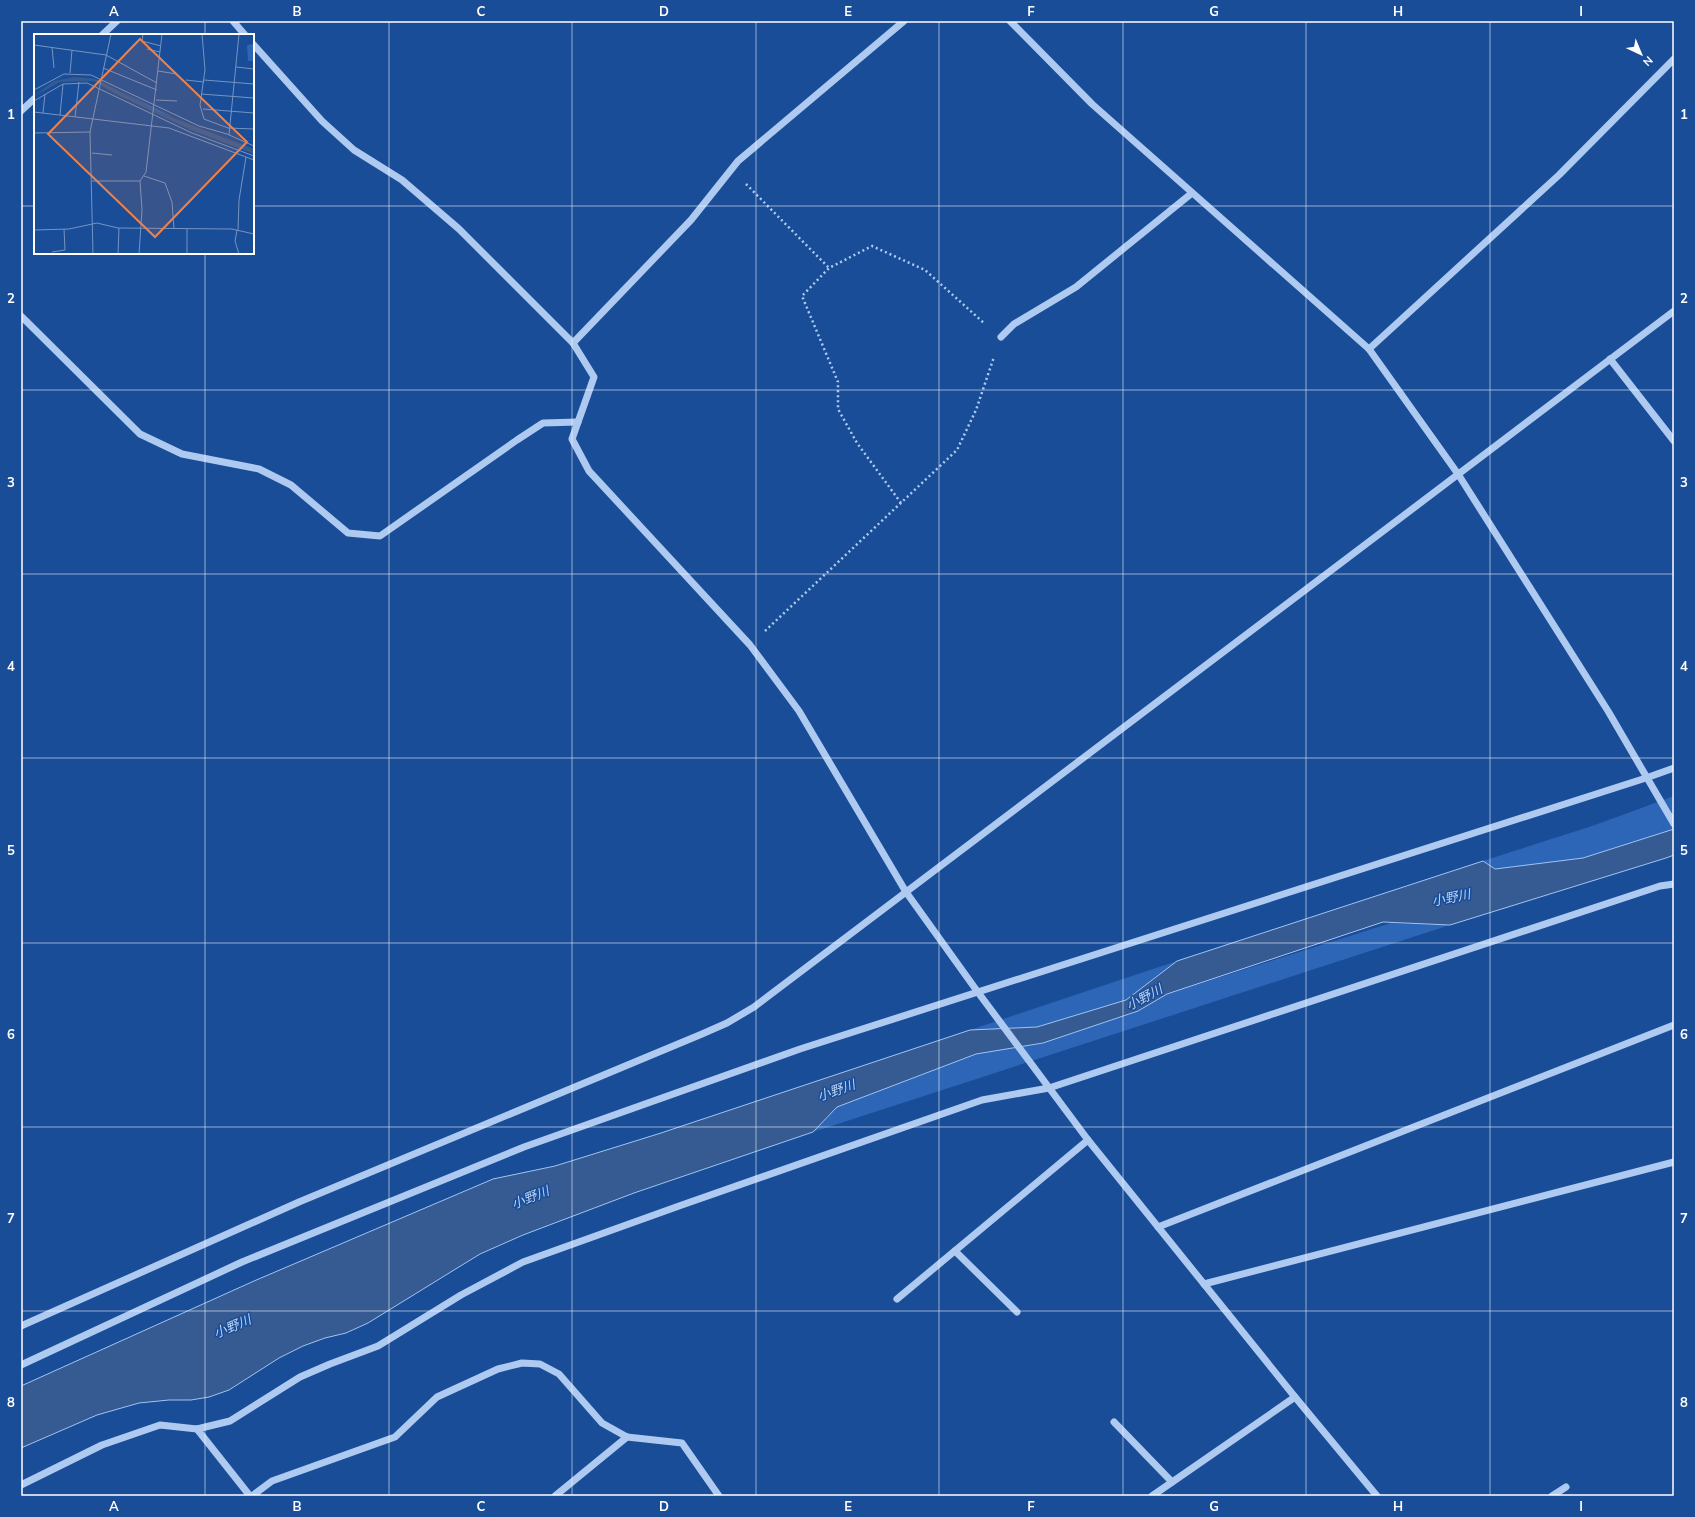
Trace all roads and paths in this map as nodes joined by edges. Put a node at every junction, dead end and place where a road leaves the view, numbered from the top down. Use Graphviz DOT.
graph roads {
  1 [pos="117,21"];
  2 [pos="233,21"];
  3 [pos="904,21"];
  4 [pos="1010,21"];
  5 [pos="103,34"];
  6 [pos="244,34"];
  7 [pos="254,45"];
  8 [pos="1674,59"];
  9 [pos="34,99"];
  10 [pos="21,111"];
  11 [pos="731,169"];
  12 [pos="1192,193"];
  13 [pos="830,268"];
  14 [pos="1674,311"];
  15 [pos="21,316"];
  16 [pos="1000,337"];
  17 [pos="573,343"];
  18 [pos="1369,349"];
  19 [pos="1610,359"];
  20 [pos="578,422"];
  21 [pos="1674,441"];
  22 [pos="1458,474"];
  23 [pos="901,503"];
  24 [pos="750,645"];
  25 [pos="1674,768"];
  26 [pos="1646,778"];
  27 [pos="1674,824"];
  28 [pos="1674,884"];
  29 [pos="906,892"];
  30 [pos="977,991"];
  31 [pos="1674,1025"];
  32 [pos="1049,1088"];
  33 [pos="1088,1140"];
  34 [pos="1674,1162"];
  35 [pos="1158,1227"];
  36 [pos="955,1251"];
  37 [pos="1204,1284"];
  38 [pos="897,1299"];
  39 [pos="1017,1312"];
  40 [pos="21,1326"];
  41 [pos="21,1365"];
  42 [pos="1295,1397"];
  43 [pos="1114,1422"];
  44 [pos="197,1429"];
  45 [pos="627,1437"];
  46 [pos="1172,1482"];
  47 [pos="21,1484"];
  48 [pos="1566,1487"];
  49 [pos="251,1496"];
  50 [pos="555,1496"];
  51 [pos="719,1496"];
  52 [pos="1152,1496"];
  53 [pos="1377,1496"];
  54 [pos="1552,1496"];
  1 -- 5 [label="street"];
  2 -- 6 [label="street"];
  3 -- 11 [label="street"];
  4 -- 12 [label="street"];
  7 -- 17 [label="street"];
  8 -- 18 [label="street"];
  9 -- 10 [label="street"];
  11 -- 13 [label="path"];
  11 -- 17 [label="street"];
  12 -- 16 [label="street"];
  12 -- 18 [label="street"];
  13 -- 16 [label="path"];
  13 -- 23 [label="path"];
  14 -- 19 [label="street"];
  15 -- 20 [label="street"];
  16 -- 23 [label="path"];
  17 -- 20 [label="street"];
  18 -- 22 [label="street"];
  19 -- 21 [label="street"];
  19 -- 22 [label="street"];
  20 -- 24 [label="street"];
  22 -- 26 [label="street"];
  22 -- 29 [label="street"];
  23 -- 24 [label="path"];
  24 -- 29 [label="street"];
  25 -- 26 [label="street"];
  26 -- 27 [label="street"];
  26 -- 30 [label="street"];
  28 -- 32 [label="street"];
  29 -- 30 [label="street"];
  29 -- 40 [label="street"];
  30 -- 32 [label="street"];
  30 -- 41 [label="street"];
  31 -- 35 [label="street"];
  32 -- 33 [label="street"];
  32 -- 44 [label="street"];
  33 -- 35 [label="street"];
  33 -- 36 [label="street"];
  34 -- 37 [label="street"];
  35 -- 37 [label="street"];
  36 -- 38 [label="street"];
  36 -- 39 [label="street"];
  37 -- 42 [label="street"];
  42 -- 46 [label="street"];
  42 -- 53 [label="street"];
  43 -- 46 [label="street"];
  44 -- 47 [label="street"];
  44 -- 49 [label="street"];
  45 -- 49 [label="street"];
  45 -- 50 [label="street"];
  45 -- 51 [label="street"];
  46 -- 52 [label="street"];
  48 -- 54 [label="street"];
}
